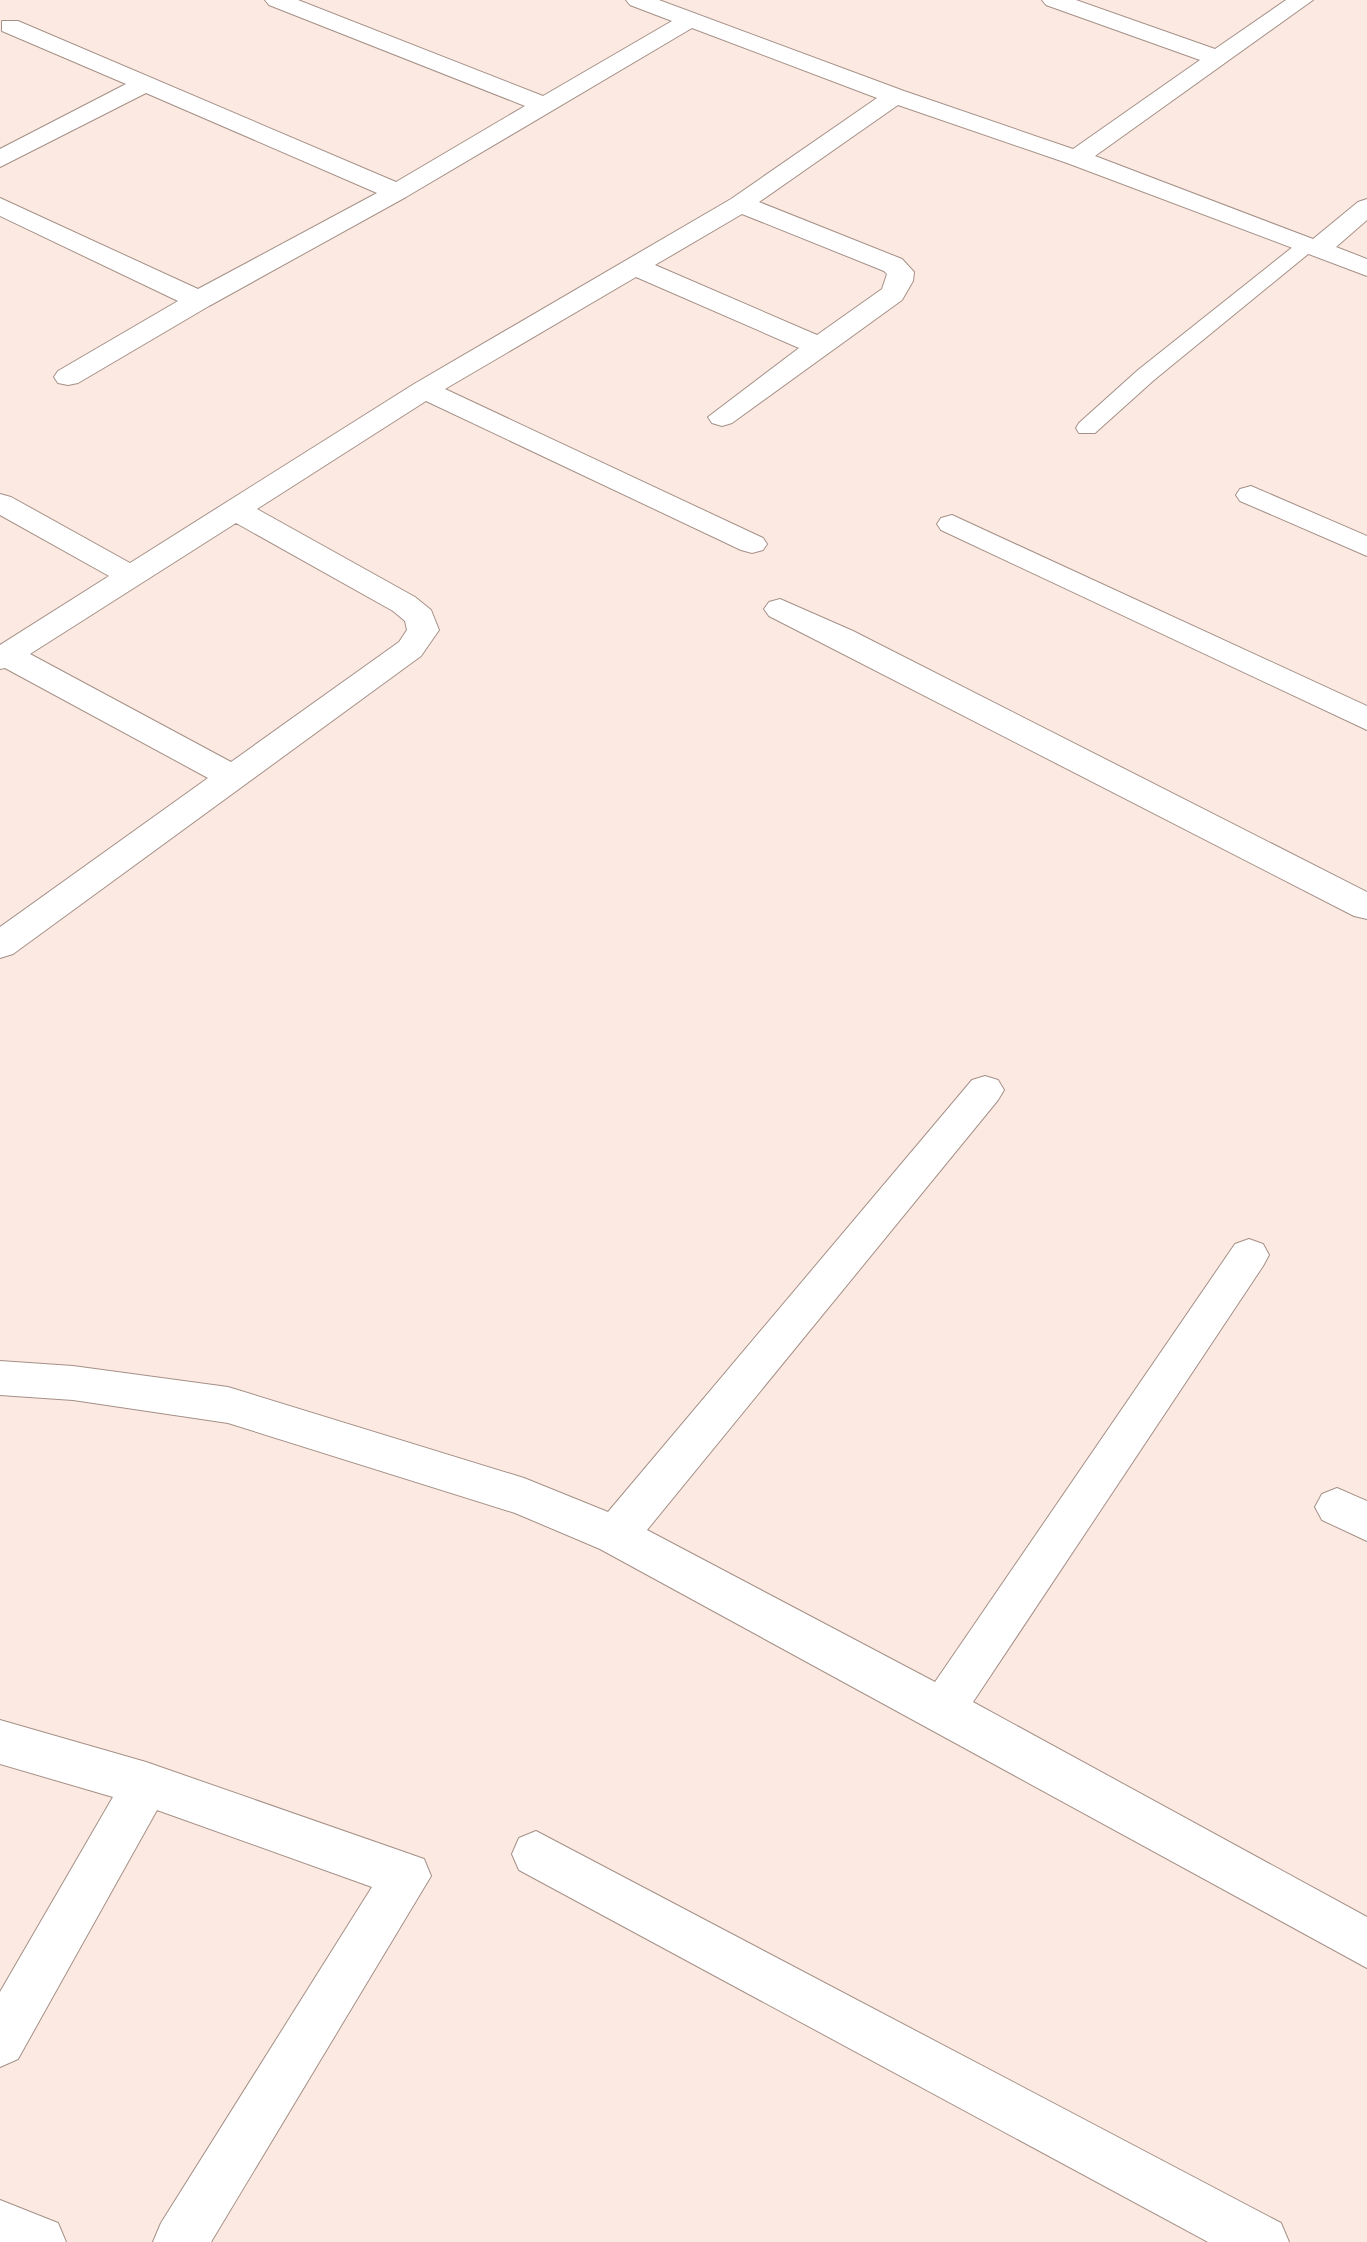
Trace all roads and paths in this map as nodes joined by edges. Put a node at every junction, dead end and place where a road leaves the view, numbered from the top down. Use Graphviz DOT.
graph roads {
  1 [pos="276,0"];
  2 [pos="638,0"];
  3 [pos="1054,0"];
  4 [pos="1301,0"];
  5 [pos="690,20"];
  6 [pos="10,26"];
  7 [pos="1217,58"];
  8 [pos="145,85"];
  9 [pos="895,96"];
  10 [pos="546,106"];
  11 [pos="1076,158"];
  12 [pos="0,159"];
  13 [pos="397,192"];
  14 [pos="740,204"];
  15 [pos="0,206"];
  16 [pos="1367,207"];
  17 [pos="1311,248"];
  18 [pos="636,267"];
  19 [pos="1367,268"];
  20 [pos="199,300"];
  21 [pos="820,346"];
  22 [pos="68,377"];
  23 [pos="424,390"];
  24 [pos="722,417"];
  25 [pos="1087,429"];
  26 [pos="1251,495"];
  27 [pos="0,503"];
  28 [pos="234,509"];
  29 [pos="952,524"];
  30 [pos="752,544"];
  31 [pos="1367,547"];
  32 [pos="130,575"];
  33 [pos="779,609"];
  34 [pos="3,657"];
  35 [pos="1367,719"];
  36 [pos="233,777"];
  37 [pos="1367,907"];
  38 [pos="0,945"];
  39 [pos="985,1090"];
  40 [pos="1249,1255"];
  41 [pos="0,1378"];
  42 [pos="616,1535"];
  43 [pos="942,1710"];
  44 [pos="0,1742"];
  45 [pos="146,1784"];
  46 [pos="536,1854"];
  47 [pos="1367,1944"];
  48 [pos="0,2041"];
  49 [pos="0,2227"];
  50 [pos="39,2242"];
  51 [pos="180,2242"];
  52 [pos="1262,2242"];
  1 -- 10 [label="street"];
  2 -- 5 [label="street"];
  3 -- 7 [label="street"];
  4 -- 7 [label="street"];
  5 -- 9 [label="street"];
  5 -- 10 [label="street"];
  6 -- 8 [label="street"];
  7 -- 11 [label="street"];
  8 -- 12 [label="street"];
  8 -- 13 [label="street"];
  9 -- 11 [label="street"];
  9 -- 14 [label="street"];
  10 -- 13 [label="street"];
  11 -- 17 [label="street"];
  13 -- 20 [label="street"];
  14 -- 18 [label="street"];
  14 -- 21 [label="street"];
  15 -- 20 [label="street"];
  16 -- 17 [label="street"];
  17 -- 19 [label="street"];
  17 -- 25 [label="lane"];
  18 -- 21 [label="street"];
  18 -- 23 [label="street"];
  20 -- 22 [label="street"];
  21 -- 24 [label="street"];
  23 -- 28 [label="street"];
  23 -- 30 [label="street"];
  26 -- 31 [label="street"];
  27 -- 32 [label="street"];
  28 -- 32 [label="street"];
  28 -- 36 [label="street"];
  29 -- 35 [label="street"];
  32 -- 34 [label="street"];
  33 -- 37 [label="street"];
  34 -- 36 [label="street"];
  36 -- 38 [label="street"];
  39 -- 42 [label="street"];
  40 -- 43 [label="street"];
  41 -- 42 [label="street"];
  42 -- 43 [label="street"];
  43 -- 47 [label="street"];
  44 -- 45 [label="street"];
  45 -- 48 [label="street"];
  45 -- 51 [label="street"];
  46 -- 52 [label="street"];
  49 -- 50 [label="street"];
}
